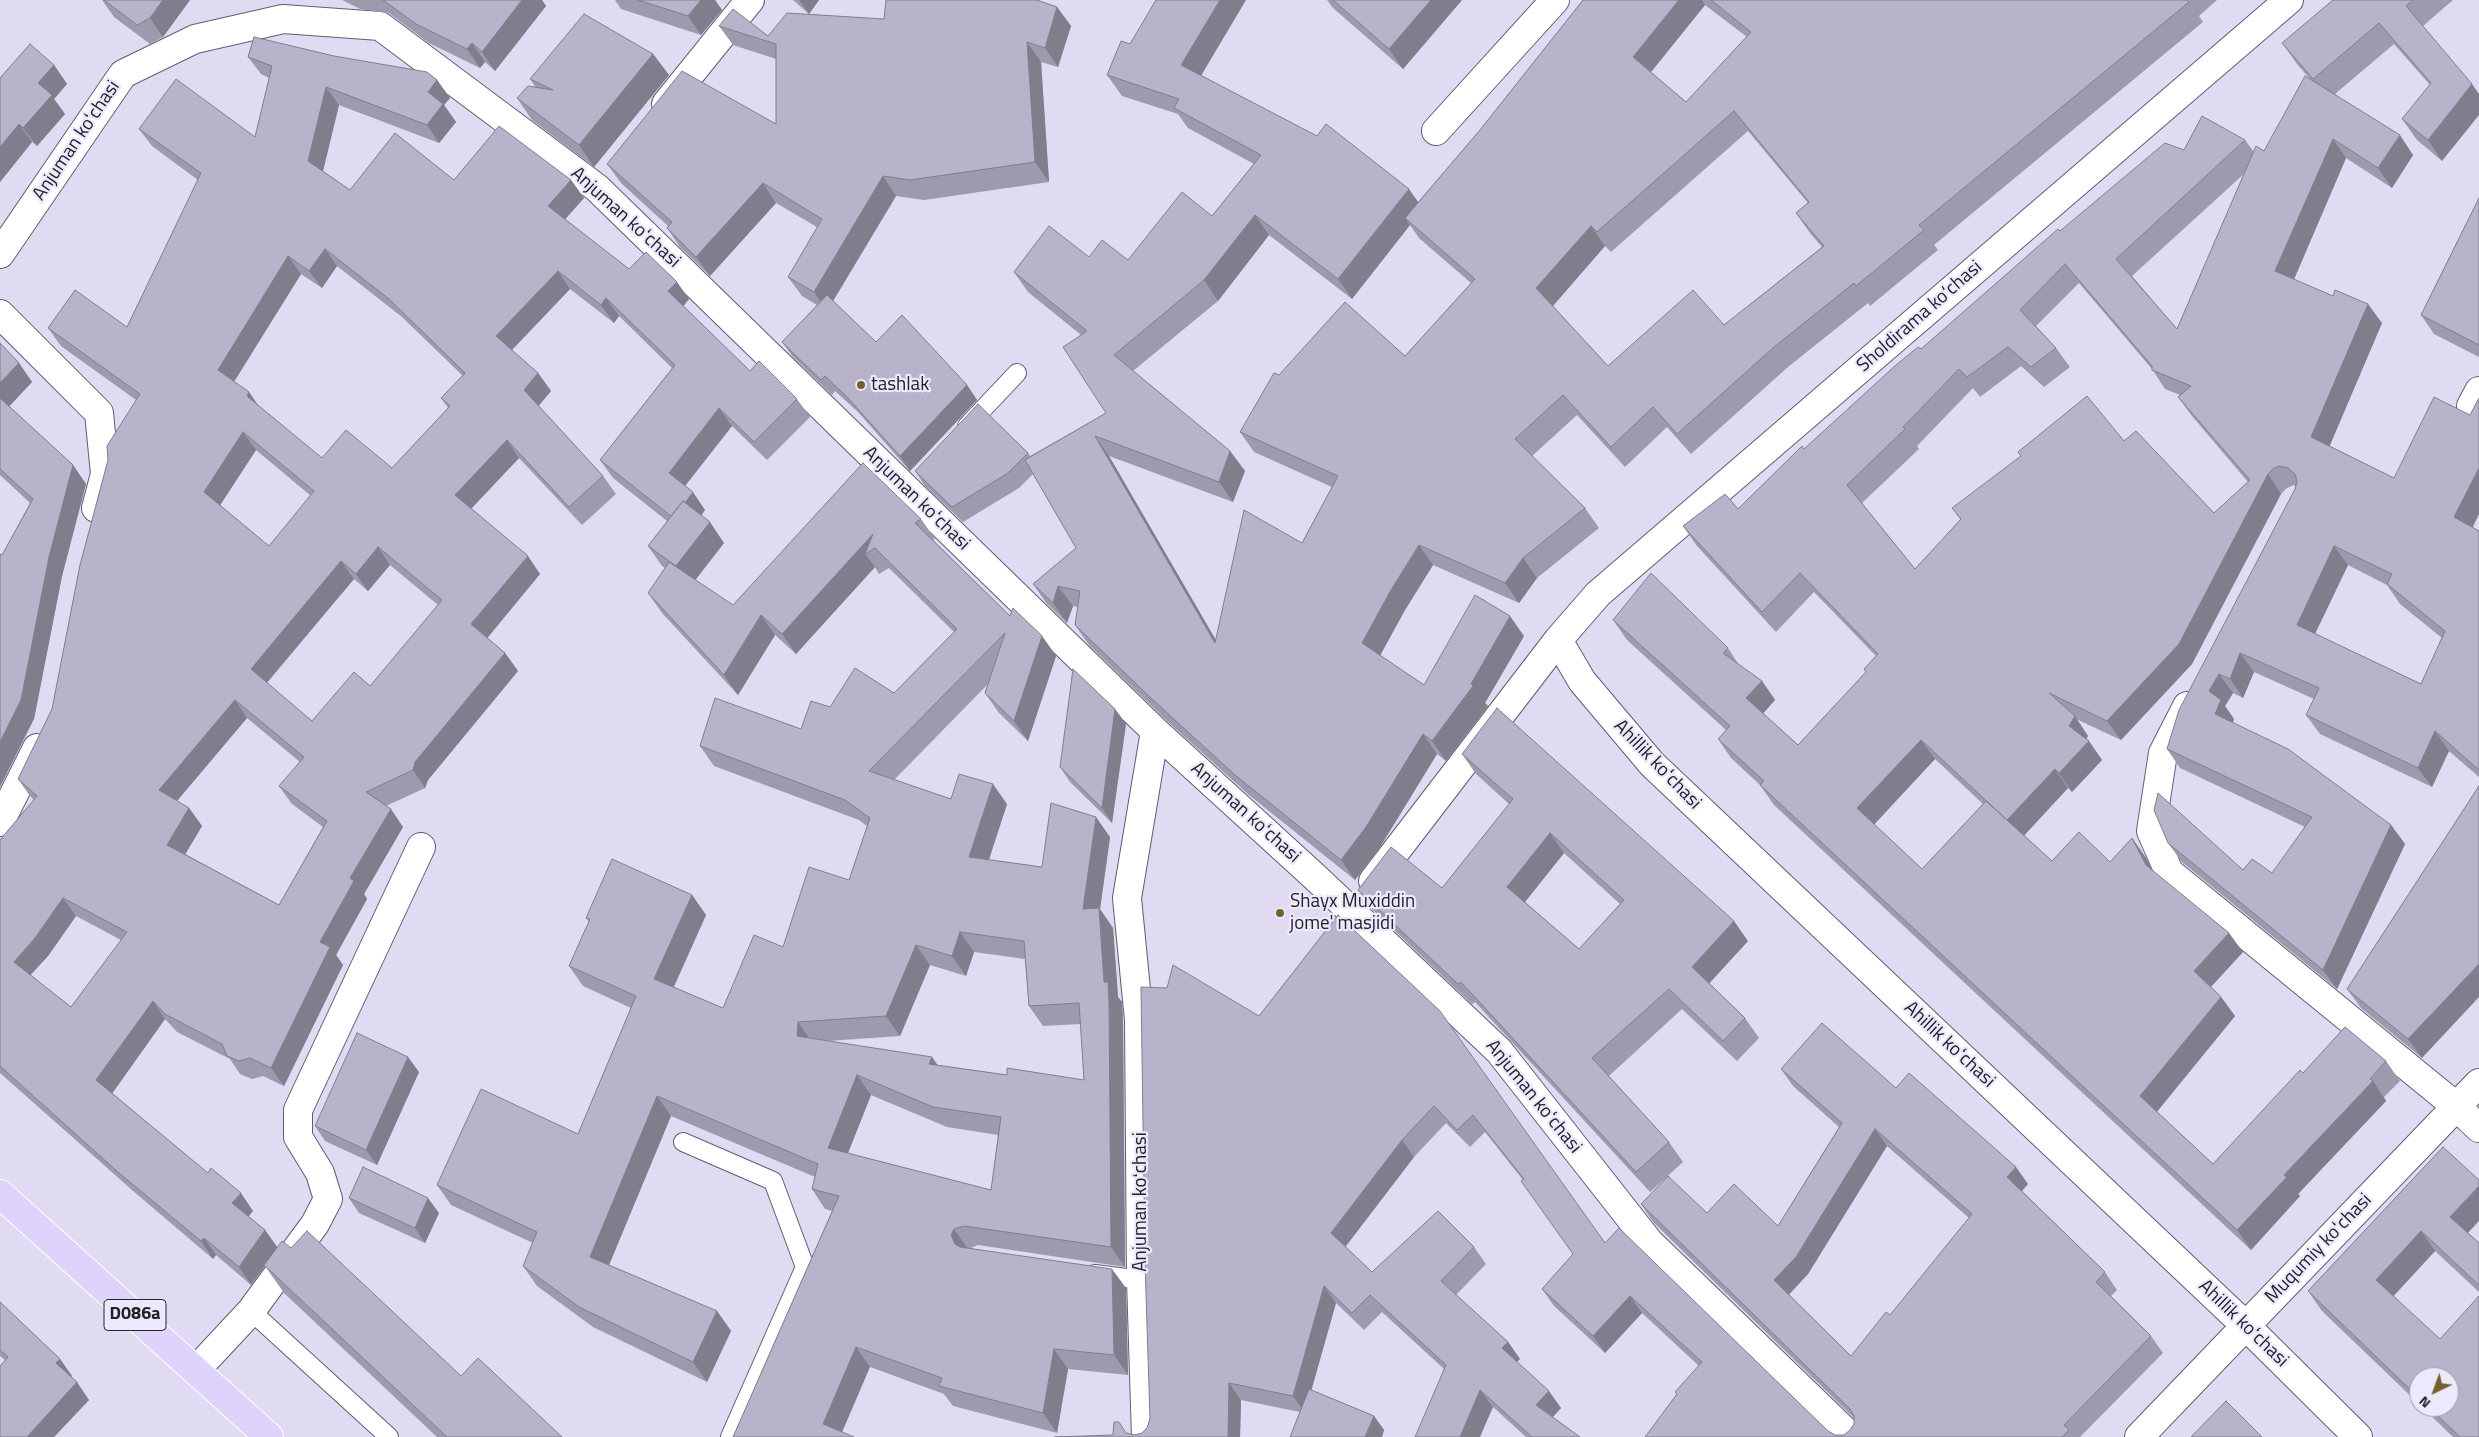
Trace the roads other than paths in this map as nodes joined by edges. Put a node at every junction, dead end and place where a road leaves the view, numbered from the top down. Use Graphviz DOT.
graph roads {
  1 [pos="750,0"];
  2 [pos="1555,0"];
  3 [pos="2289,0"];
  4 [pos="652,120"];
  5 [pos="1436,131"];
  6 [pos="616,166"];
  7 [pos="597,188"];
  8 [pos="0,254"];
  9 [pos="0,314"];
  10 [pos="1017,373"];
  11 [pos="952,442"];
  12 [pos="90,532"];
  13 [pos="1558,640"];
  14 [pos="2199,683"];
  15 [pos="49,724"];
  16 [pos="1154,731"];
  17 [pos="0,822"];
  18 [pos="421,847"];
  19 [pos="1351,911"];
  20 [pos="2479,1084"];
  21 [pos="2457,1107"];
  22 [pos="2479,1128"];
  23 [pos="683,1142"];
  24 [pos="0,1194"];
  25 [pos="1083,1272"];
  26 [pos="1142,1280"];
  27 [pos="251,1311"];
  28 [pos="2246,1326"];
  29 [pos="196,1370"];
  30 [pos="269,1437"];
  31 [pos="389,1437"];
  32 [pos="730,1437"];
  33 [pos="1146,1437"];
  34 [pos="1851,1437"];
  35 [pos="2139,1437"];
  36 [pos="2358,1437"];
  1 -- 4 [label="street"];
  2 -- 5 [label="street"];
  3 -- 13 [label="street, Sholdirama ko‘chasi"];
  6 -- 7 [label="street"];
  7 -- 8 [label="street, Anjuman koʻchasi"];
  7 -- 16 [label="street, Anjuman koʻchasi"];
  9 -- 12 [label="street"];
  10 -- 11 [label="lane"];
  13 -- 19 [label="street, Sholdirama ko‘chasi"];
  13 -- 28 [label="street, Ahillik koʻchasi"];
  14 -- 21 [label="street"];
  15 -- 17 [label="street"];
  16 -- 19 [label="street, Anjuman koʻchasi"];
  16 -- 26 [label="street, Anjuman koʻchasi"];
  18 -- 27 [label="street"];
  19 -- 34 [label="street, Anjuman koʻchasi"];
  20 -- 21 [label="street, Muqumiy koʻchasi"];
  21 -- 22 [label="street"];
  21 -- 28 [label="street, Muqumiy koʻchasi"];
  23 -- 32 [label="lane"];
  24 -- 29 [label="main road, D086a"];
  25 -- 26 [label="lane"];
  26 -- 33 [label="street, Anjuman koʻchasi"];
  27 -- 29 [label="street"];
  27 -- 31 [label="lane"];
  28 -- 35 [label="street, Muqumiy koʻchasi"];
  28 -- 36 [label="street, Ahillik koʻchasi"];
  29 -- 30 [label="main road, D086a"];
}
